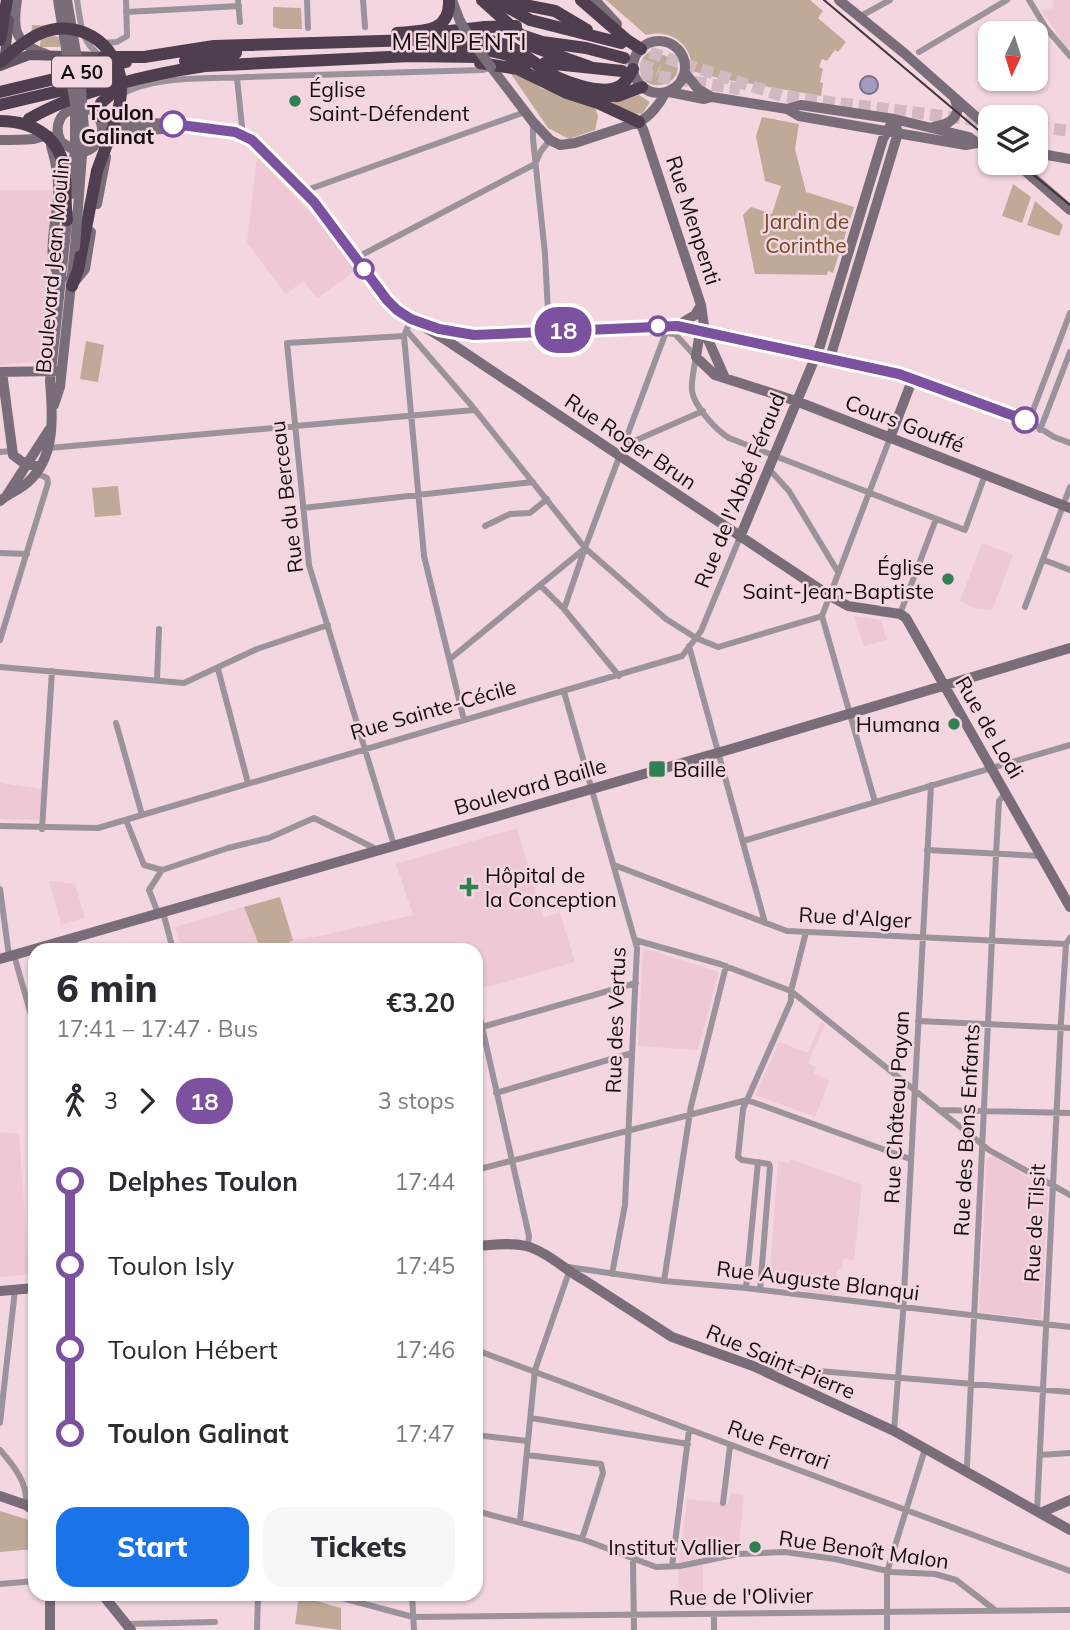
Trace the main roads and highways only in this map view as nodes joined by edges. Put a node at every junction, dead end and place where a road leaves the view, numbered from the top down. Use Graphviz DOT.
graph roads {
  1 [pos="2,0"];
  2 [pos="12,0"];
  3 [pos="58,0"];
  4 [pos="67,0"];
  5 [pos="450,0"];
  6 [pos="471,0"];
  7 [pos="482,0"];
  8 [pos="495,0"];
  9 [pos="513,0"];
  10 [pos="581,0"];
  11 [pos="595,0"];
  12 [pos="839,0"];
  13 [pos="0,13"];
  14 [pos="459,17"];
  15 [pos="551,27"];
  16 [pos="596,35"];
  17 [pos="0,40"];
  18 [pos="361,40"];
  19 [pos="289,43"];
  20 [pos="621,43"];
  21 [pos="644,47"];
  22 [pos="47,54"];
  23 [pos="103,57"];
  24 [pos="144,57"];
  25 [pos="477,57"];
  26 [pos="351,58"];
  27 [pos="174,63"];
  28 [pos="1,64"];
  29 [pos="543,65"];
  30 [pos="205,66"];
  31 [pos="626,66"];
  32 [pos="590,67"];
  33 [pos="685,73"];
  34 [pos="131,81"];
  35 [pos="555,87"];
  36 [pos="642,87"];
  37 [pos="0,92"];
  38 [pos="667,92"];
  39 [pos="20,94"];
  40 [pos="953,96"];
  41 [pos="712,97"];
  42 [pos="0,106"];
  43 [pos="787,108"];
  44 [pos="29,118"];
  45 [pos="978,118"];
  46 [pos="99,119"];
  47 [pos="894,119"];
  48 [pos="0,121"];
  49 [pos="639,122"];
  50 [pos="58,125"];
  51 [pos="185,126"];
  52 [pos="0,128"];
  53 [pos="929,128"];
  54 [pos="121,131"];
  55 [pos="887,132"];
  56 [pos="898,133"];
  57 [pos="100,137"];
  58 [pos="36,138"];
  59 [pos="0,140"];
  60 [pos="977,143"];
  61 [pos="63,144"];
  62 [pos="1048,155"];
  63 [pos="1070,159"];
  64 [pos="56,170"];
  65 [pos="100,172"];
  66 [pos="1030,175"];
  67 [pos="1070,210"];
  68 [pos="67,220"];
  69 [pos="70,247"];
  70 [pos="67,282"];
  71 [pos="701,306"];
  72 [pos="671,330"];
  73 [pos="705,332"];
  74 [pos="824,332"];
  75 [pos="836,336"];
  76 [pos="451,337"];
  77 [pos="815,355"];
  78 [pos="830,358"];
  79 [pos="51,369"];
  80 [pos="1,372"];
  81 [pos="61,375"];
  82 [pos="725,379"];
  83 [pos="796,401"];
  84 [pos="52,408"];
  85 [pos="50,430"];
  86 [pos="890,438"];
  87 [pos="26,466"];
  88 [pos="38,470"];
  89 [pos="4,498"];
  90 [pos="1066,507"];
  91 [pos="740,537"];
  92 [pos="900,614"];
  93 [pos="1070,648"];
  94 [pos="943,685"];
  95 [pos="1070,907"];
  96 [pos="56,943"];
  97 [pos="28,951"];
  98 [pos="8,957"];
  99 [pos="483,1246"];
  100 [pos="28,1289"];
  101 [pos="0,1291"];
  102 [pos="0,1496"];
  103 [pos="1070,1500"];
  104 [pos="28,1506"];
  105 [pos="1039,1512"];
  106 [pos="1070,1530"];
  107 [pos="50,1601"];
  108 [pos="108,1601"];
  109 [pos="129,1627"];
  110 [pos="50,1630"];
  1 -- 13 [label="main road"];
  2 -- 17 [label="highway"];
  2 -- 22 [label="main road"];
  2 -- 28 [label="main road"];
  3 -- 68 [label="main road, Boulevard Jean Moulin, bridge"];
  4 -- 69 [label="main road, Boulevard Jean Moulin, bridge"];
  5 -- 14 [label="highway"];
  5 -- 19 [label="highway"];
  6 -- 32 [label="highway"];
  7 -- 31 [label="highway"];
  8 -- 15 [label="highway"];
  9 -- 16 [label="highway"];
  10 -- 21 [label="highway"];
  11 -- 21 [label="main road"];
  12 -- 40 [label="main road"];
  14 -- 49 [label="main road, bridge"];
  15 -- 16 [label="highway"];
  15 -- 18 [label="highway, bridge"];
  16 -- 20 [label="highway"];
  18 -- 19 [label="highway"];
  18 -- 29 [label="highway, bridge"];
  19 -- 24 [label="highway"];
  21 -- 31 [label="main road"];
  21 -- 33 [label="main road"];
  22 -- 23 [label="main road"];
  22 -- 28 [label="main road"];
  23 -- 24 [label="highway"];
  24 -- 39 [label="highway, A 50"];
  25 -- 26 [label="highway"];
  26 -- 30 [label="highway"];
  26 -- 35 [label="highway"];
  27 -- 30 [label="highway"];
  27 -- 35 [label="highway, bridge"];
  27 -- 39 [label="highway, A 50"];
  28 -- 65 [label="highway, bridge"];
  29 -- 31 [label="highway"];
  29 -- 32 [label="highway"];
  30 -- 34 [label="highway"];
  31 -- 32 [label="highway"];
  31 -- 36 [label="main road"];
  33 -- 38 [label="main road"];
  33 -- 41 [label="main road"];
  34 -- 44 [label="highway"];
  34 -- 46 [label="highway"];
  35 -- 36 [label="highway"];
  35 -- 49 [label="highway"];
  36 -- 38 [label="main road"];
  37 -- 39 [label="highway, A 50"];
  38 -- 41 [label="main road"];
  38 -- 49 [label="main road"];
  39 -- 42 [label="highway, A 50"];
  40 -- 45 [label="main road"];
  40 -- 53 [label="main road"];
  41 -- 43 [label="main road"];
  43 -- 47 [label="main road"];
  43 -- 55 [label="main road"];
  44 -- 50 [label="main road"];
  44 -- 52 [label="main road"];
  46 -- 50 [label="main road"];
  46 -- 51 [label="main road"];
  46 -- 57 [label="main road"];
  47 -- 53 [label="main road"];
  47 -- 55 [label="main road, Rue de l'Abbé Féraud"];
  47 -- 56 [label="main road"];
  48 -- 68 [label="highway, bridge"];
  49 -- 71 [label="main road, Rue Menpenti"];
  50 -- 58 [label="main road"];
  50 -- 61 [label="main road"];
  51 -- 54 [label="main road"];
  51 -- 76 [label="main road, Rue Roger Brun"];
  53 -- 60 [label="main road"];
  54 -- 57 [label="main road"];
  54 -- 65 [label="main road"];
  55 -- 56 [label="main road"];
  55 -- 74 [label="main road, Rue de l'Abbé Féraud"];
  56 -- 60 [label="main road"];
  56 -- 75 [label="main road"];
  57 -- 61 [label="main road"];
  57 -- 65 [label="main road"];
  58 -- 59 [label="main road"];
  58 -- 61 [label="main road"];
  58 -- 64 [label="main road"];
  61 -- 64 [label="main road"];
  62 -- 63 [label="main road"];
  64 -- 70 [label="main road"];
  65 -- 70 [label="highway"];
  66 -- 67 [label="main road"];
  68 -- 69 [label="main road, Boulevard Jean Moulin"];
  69 -- 70 [label="main road, Boulevard Jean Moulin"];
  70 -- 79 [label="main road, Boulevard Jean Moulin"];
  70 -- 81 [label="main road, Boulevard Jean Moulin"];
  71 -- 72 [label="main road"];
  71 -- 73 [label="main road, Rue Menpenti"];
  72 -- 73 [label="main road"];
  72 -- 76 [label="main road"];
  73 -- 82 [label="main road"];
  73 -- 82 [label="main road, Cours Gouffé"];
  74 -- 75 [label="main road"];
  74 -- 77 [label="main road, Rue de l'Abbé Féraud"];
  75 -- 78 [label="main road"];
  76 -- 91 [label="main road, Rue Roger Brun"];
  77 -- 78 [label="main road"];
  77 -- 83 [label="main road, Rue de l'Abbé Féraud"];
  78 -- 86 [label="main road"];
  79 -- 80 [label="main road"];
  79 -- 81 [label="main road"];
  79 -- 84 [label="main road, Boulevard Jean Moulin"];
  80 -- 87 [label="main road"];
  81 -- 84 [label="main road, Boulevard Jean Moulin"];
  82 -- 83 [label="main road, Cours Gouffé"];
  83 -- 86 [label="main road, Cours Gouffé"];
  83 -- 91 [label="main road, Rue de l'Abbé Féraud"];
  84 -- 85 [label="main road, Boulevard Jean Moulin"];
  85 -- 87 [label="main road, Boulevard Jean Moulin"];
  85 -- 88 [label="main road, Boulevard Jean Moulin"];
  86 -- 90 [label="main road, Cours Gouffé"];
  87 -- 88 [label="main road"];
  87 -- 89 [label="main road, Boulevard Jean Moulin"];
  88 -- 89 [label="main road, Boulevard Jean Moulin"];
  91 -- 92 [label="main road, Rue Roger Brun"];
  92 -- 94 [label="main road, Rue de Lodi"];
  93 -- 94 [label="main road, Boulevard Baille"];
  94 -- 95 [label="main road, Rue de Lodi"];
  94 -- 96 [label="main road, Boulevard Baille"];
  97 -- 98 [label="main road, Boulevard Baille"];
  99 -- 105 [label="main road, Rue Saint-Pierre"];
  100 -- 101 [label="main road"];
  102 -- 104 [label="main road"];
  103 -- 105 [label="main road"];
  105 -- 106 [label="main road, Rue Saint-Pierre"];
  107 -- 110 [label="main road"];
  108 -- 109 [label="main road"];
}
